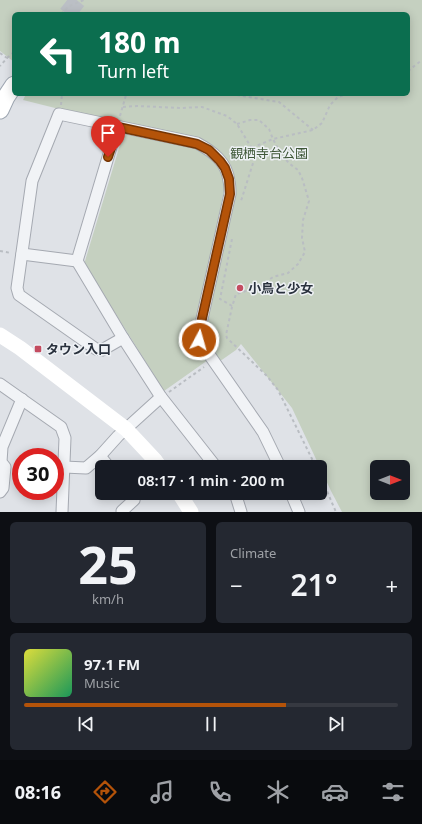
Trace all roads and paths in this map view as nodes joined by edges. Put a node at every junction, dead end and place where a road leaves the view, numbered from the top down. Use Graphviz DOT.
graph roads {
  1 [pos="84,0"];
  2 [pos="63,12"];
  3 [pos="0,53"];
  4 [pos="12,54"];
  5 [pos="7,58"];
  6 [pos="422,60"];
  7 [pos="0,66"];
  8 [pos="410,69"];
  9 [pos="12,88"];
  10 [pos="126,96"];
  11 [pos="243,96"];
  12 [pos="342,96"];
  13 [pos="0,110"];
  14 [pos="237,124"];
  15 [pos="118,127"];
  16 [pos="313,130"];
  17 [pos="273,139"];
  18 [pos="220,161"];
  19 [pos="22,254"];
  20 [pos="77,261"];
  21 [pos="0,335"];
  22 [pos="123,338"];
  23 [pos="210,363"];
  24 [pos="0,384"];
  25 [pos="164,395"];
  26 [pos="22,399"];
  27 [pos="126,428"];
  28 [pos="100,456"];
  29 [pos="104,460"];
  30 [pos="155,460"];
  31 [pos="211,460"];
  32 [pos="277,460"];
  33 [pos="313,460"];
  34 [pos="64,467"];
  35 [pos="327,491"];
  36 [pos="0,492"];
  37 [pos="63,500"];
  38 [pos="123,500"];
  39 [pos="134,500"];
  40 [pos="183,500"];
  41 [pos="237,500"];
  42 [pos="294,500"];
  43 [pos="122,511"];
  44 [pos="62,512"];
  45 [pos="191,512"];
  46 [pos="241,512"];
  47 [pos="299,512"];
  48 [pos="336,512"];
  1 -- 2 [label="path"];
  3 -- 5 [label="path"];
  4 -- 5 [label="path"];
  5 -- 7 [label="path"];
  6 -- 8 [label="path"];
  9 -- 13 [label="main road"];
  10 -- 15 [label="path"];
  11 -- 16 [label="path"];
  12 -- 16 [label="path"];
  14 -- 17 [label="path"];
  15 -- 18 [label="street"];
  15 -- 19 [label="street"];
  15 -- 20 [label="street"];
  16 -- 17 [label="path"];
  17 -- 18 [label="path"];
  17 -- 33 [label="path"];
  18 -- 32 [label="street"];
  19 -- 20 [label="street"];
  19 -- 22 [label="street"];
  20 -- 22 [label="street"];
  21 -- 27 [label="street"];
  22 -- 25 [label="street"];
  23 -- 25 [label="path"];
  24 -- 26 [label="street"];
  25 -- 27 [label="street"];
  25 -- 31 [label="street"];
  26 -- 34 [label="street"];
  26 -- 36 [label="street"];
  27 -- 28 [label="street"];
  27 -- 30 [label="street"];
  28 -- 29 [label="street"];
  28 -- 34 [label="street"];
  35 -- 48 [label="path"];
  37 -- 44 [label="street"];
  38 -- 43 [label="street"];
  39 -- 43 [label="street"];
  40 -- 45 [label="street"];
  41 -- 46 [label="street"];
  42 -- 47 [label="street"];
}
